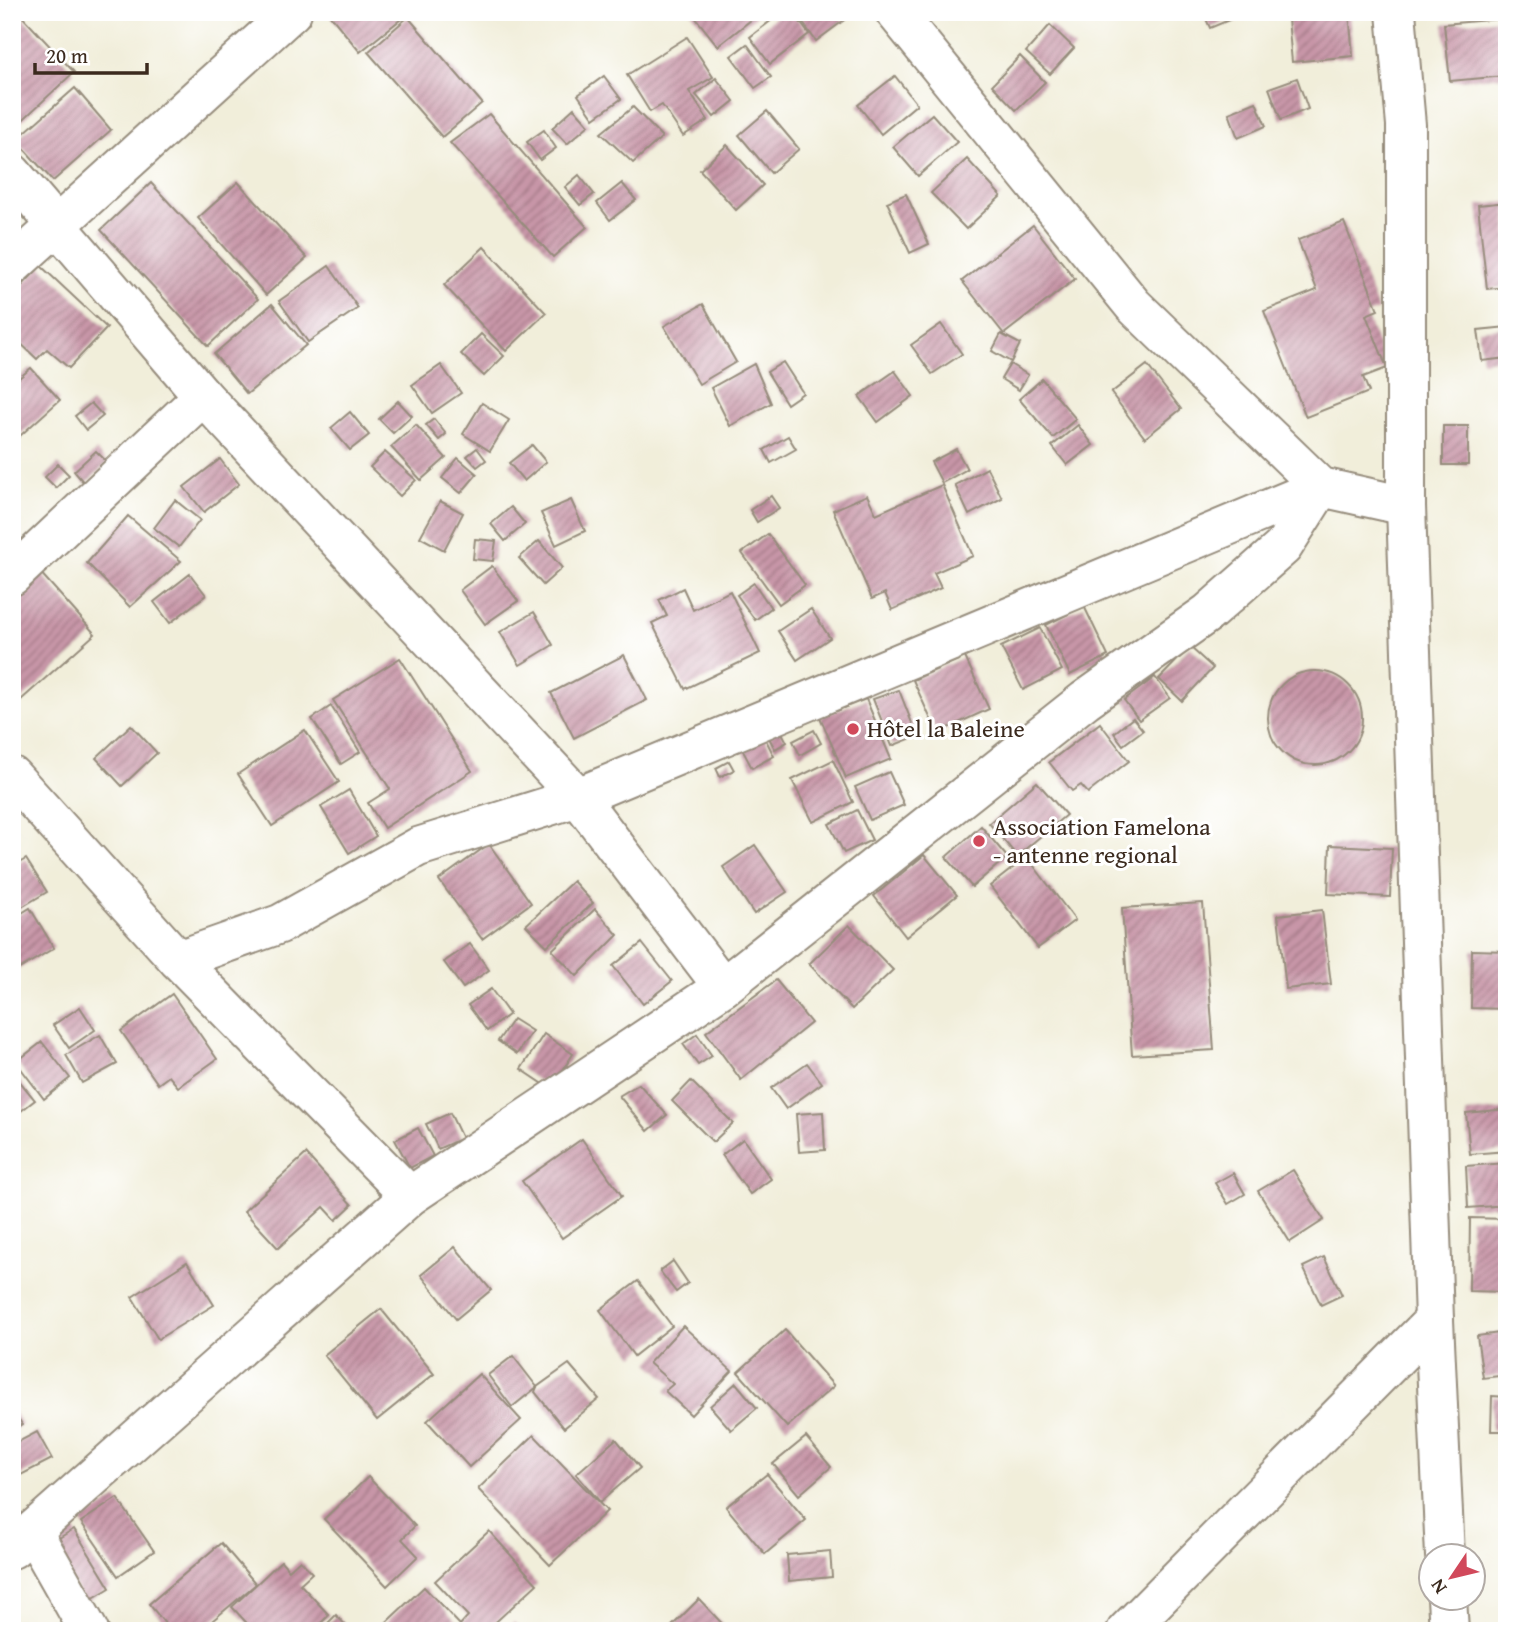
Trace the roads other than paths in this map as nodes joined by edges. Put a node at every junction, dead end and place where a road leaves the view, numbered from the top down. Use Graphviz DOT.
graph roads {
  1 [pos="292,12"];
  2 [pos="895,12"];
  3 [pos="1396,12"];
  4 [pos="12,173"];
  5 [pos="57,225"];
  6 [pos="12,266"];
  7 [pos="203,396"];
  8 [pos="1321,487"];
  9 [pos="1406,506"];
  10 [pos="12,576"];
  11 [pos="12,776"];
  12 [pos="578,797"];
  13 [pos="178,960"];
  14 [pos="723,987"];
  15 [pos="410,1196"];
  16 [pos="1434,1320"];
  17 [pos="22,1541"];
  18 [pos="1445,1542"];
  19 [pos="1448,1612"];
  20 [pos="89,1631"];
  21 [pos="1126,1631"];
  22 [pos="1449,1631"];
  1 -- 5 [label="street"];
  2 -- 8 [label="street"];
  3 -- 9 [label="street"];
  4 -- 5 [label="street"];
  5 -- 6 [label="street"];
  5 -- 7 [label="street"];
  7 -- 10 [label="street"];
  7 -- 12 [label="street"];
  8 -- 9 [label="street"];
  8 -- 12 [label="street"];
  8 -- 14 [label="street"];
  9 -- 16 [label="street"];
  11 -- 13 [label="street"];
  12 -- 13 [label="street"];
  12 -- 14 [label="street"];
  13 -- 15 [label="street"];
  14 -- 15 [label="street"];
  15 -- 17 [label="street"];
  16 -- 18 [label="street"];
  16 -- 21 [label="street"];
  17 -- 20 [label="street"];
  19 -- 22 [label="street"];
}
